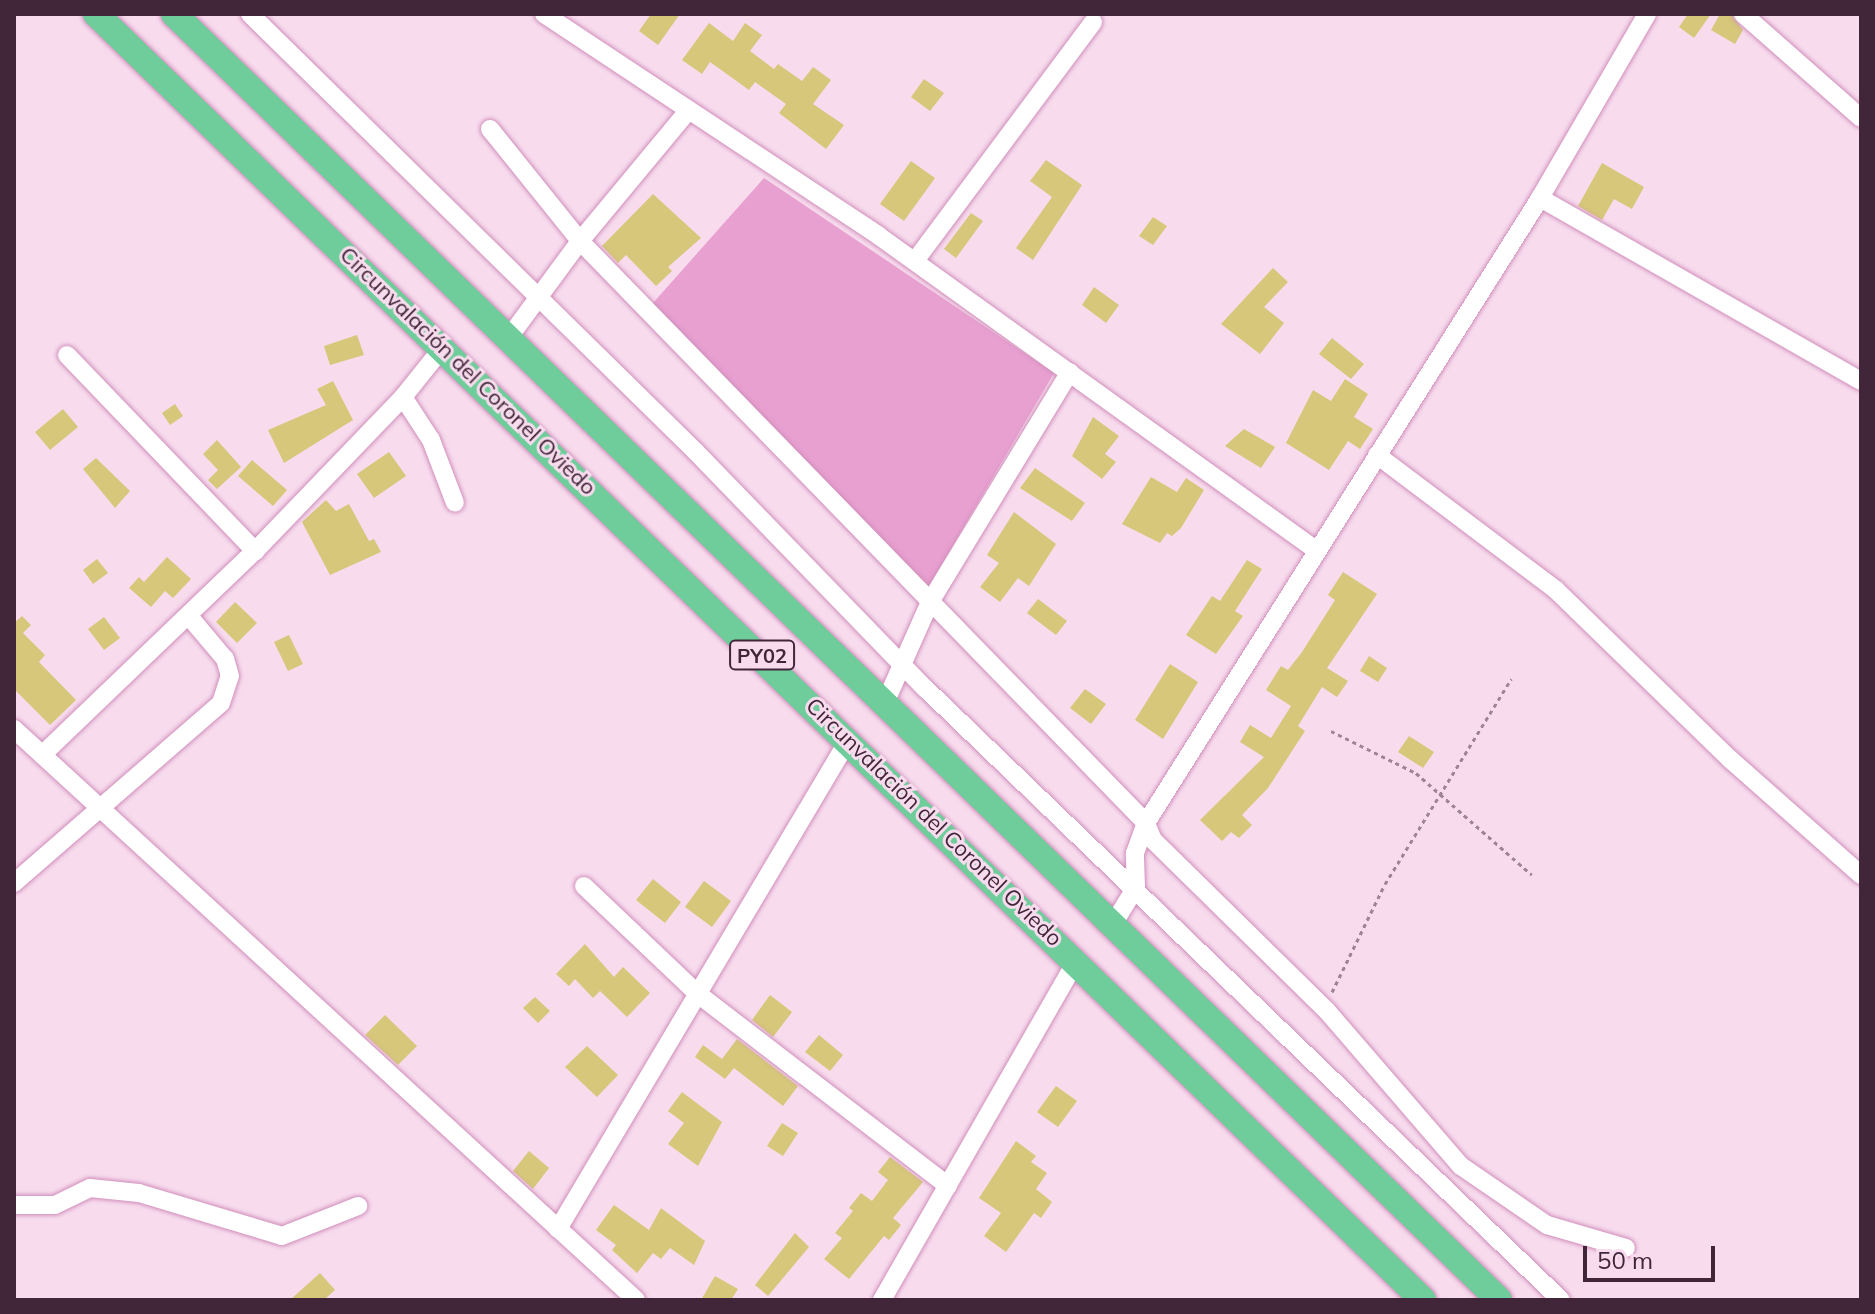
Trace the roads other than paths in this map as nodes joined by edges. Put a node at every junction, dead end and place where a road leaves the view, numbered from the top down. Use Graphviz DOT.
graph roads {
  1 [pos="96,14"];
  2 [pos="174,14"];
  3 [pos="250,14"];
  4 [pos="544,14"];
  5 [pos="1647,14"];
  6 [pos="1743,14"];
  7 [pos="1093,22"];
  8 [pos="687,112"];
  9 [pos="1861,118"];
  10 [pos="490,129"];
  11 [pos="1540,198"];
  12 [pos="580,241"];
  13 [pos="915,261"];
  14 [pos="538,298"];
  15 [pos="510,336"];
  16 [pos="443,347"];
  17 [pos="67,355"];
  18 [pos="1070,372"];
  19 [pos="1861,381"];
  20 [pos="403,397"];
  21 [pos="1377,455"];
  22 [pos="455,503"];
  23 [pos="1316,550"];
  24 [pos="255,551"];
  25 [pos="930,602"];
  26 [pos="188,615"];
  27 [pos="903,663"];
  28 [pos="885,703"];
  29 [pos="14,729"];
  30 [pos="849,739"];
  31 [pos="42,755"];
  32 [pos="99,807"];
  33 [pos="1146,823"];
  34 [pos="1861,875"];
  35 [pos="14,883"];
  36 [pos="584,886"];
  37 [pos="1136,887"];
  38 [pos="1112,926"];
  39 [pos="1076,961"];
  40 [pos="698,994"];
  41 [pos="948,1186"];
  42 [pos="14,1205"];
  43 [pos="358,1206"];
  44 [pos="558,1229"];
  45 [pos="1626,1248"];
  46 [pos="636,1300"];
  47 [pos="882,1300"];
  48 [pos="1423,1300"];
  49 [pos="1499,1300"];
  50 [pos="1561,1300"];
  1 -- 16 [label="highway, Circunvalación del Coronel Oviedo / PY02"];
  2 -- 15 [label="highway, PY02"];
  3 -- 14 [label="street"];
  4 -- 8 [label="street"];
  5 -- 11 [label="street"];
  6 -- 9 [label="street"];
  7 -- 13 [label="street"];
  8 -- 12 [label="street"];
  8 -- 13 [label="street"];
  10 -- 12 [label="street"];
  11 -- 19 [label="street"];
  11 -- 21 [label="street"];
  12 -- 14 [label="street"];
  12 -- 25 [label="street"];
  13 -- 18 [label="street"];
  14 -- 15 [label="street"];
  14 -- 27 [label="street"];
  15 -- 28 [label="highway, PY02"];
  16 -- 20 [label="street"];
  16 -- 30 [label="highway, Circunvalación del Coronel Oviedo / PY02"];
  17 -- 24 [label="street"];
  18 -- 23 [label="street"];
  18 -- 25 [label="street"];
  20 -- 22 [label="street"];
  20 -- 24 [label="street"];
  21 -- 23 [label="street"];
  21 -- 34 [label="street"];
  23 -- 33 [label="street"];
  24 -- 26 [label="street"];
  25 -- 27 [label="street"];
  25 -- 33 [label="street"];
  26 -- 31 [label="street"];
  26 -- 32 [label="street"];
  27 -- 28 [label="street"];
  27 -- 37 [label="street"];
  28 -- 38 [label="highway, PY02"];
  29 -- 31 [label="street"];
  30 -- 39 [label="highway, Circunvalación del Coronel Oviedo / PY02"];
  30 -- 40 [label="street"];
  31 -- 32 [label="street"];
  32 -- 35 [label="street"];
  32 -- 44 [label="street"];
  33 -- 37 [label="street"];
  33 -- 45 [label="street"];
  36 -- 40 [label="street"];
  37 -- 38 [label="street"];
  37 -- 50 [label="street"];
  38 -- 49 [label="highway, PY02"];
  39 -- 41 [label="street"];
  39 -- 48 [label="highway, Circunvalación del Coronel Oviedo / PY02"];
  40 -- 41 [label="street"];
  40 -- 44 [label="street"];
  41 -- 47 [label="street"];
  42 -- 43 [label="street"];
  44 -- 46 [label="street"];
}
